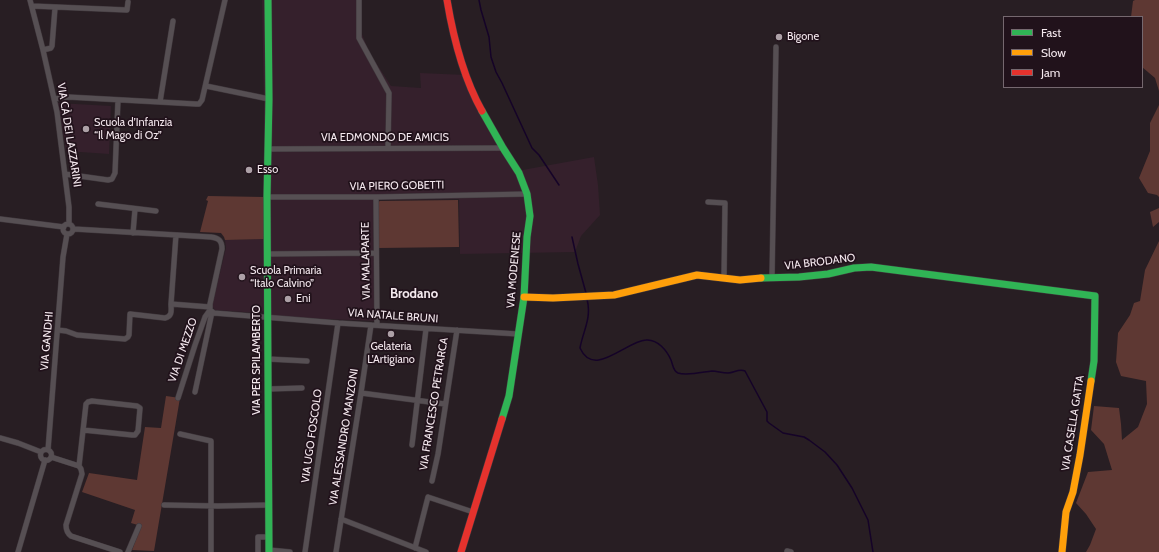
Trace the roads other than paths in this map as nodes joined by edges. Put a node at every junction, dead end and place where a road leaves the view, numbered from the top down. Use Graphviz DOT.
graph roads {
  1 [pos="30,0"];
  2 [pos="225,0"];
  3 [pos="268,0"];
  4 [pos="359,0"];
  5 [pos="447,0"];
  6 [pos="128,2"];
  7 [pos="32,6"];
  8 [pos="55,8"];
  9 [pos="173,21"];
  10 [pos="776,48"];
  11 [pos="43,50"];
  12 [pos="206,86"];
  13 [pos="54,98"];
  14 [pos="269,99"];
  15 [pos="118,100"];
  16 [pos="160,102"];
  17 [pos="388,148"];
  18 [pos="503,148"];
  19 [pos="268,149"];
  20 [pos="65,174"];
  21 [pos="527,194"];
  22 [pos="267,197"];
  23 [pos="376,197"];
  24 [pos="708,202"];
  25 [pos="98,204"];
  26 [pos="135,209"];
  27 [pos="156,211"];
  28 [pos="0,219"];
  29 [pos="69,224"];
  30 [pos="64,227"];
  31 [pos="74,229"];
  32 [pos="133,233"];
  33 [pos="67,234"];
  34 [pos="176,235"];
  35 [pos="376,253"];
  36 [pos="268,254"];
  37 [pos="724,277"];
  38 [pos="772,277"];
  39 [pos="1094,296"];
  40 [pos="524,297"];
  41 [pos="171,304"];
  42 [pos="211,310"];
  43 [pos="268,318"];
  44 [pos="338,323"];
  45 [pos="371,325"];
  46 [pos="377,325"];
  47 [pos="426,329"];
  48 [pos="58,330"];
  49 [pos="457,330"];
  50 [pos="518,334"];
  51 [pos="268,359"];
  52 [pos="307,361"];
  53 [pos="302,388"];
  54 [pos="268,389"];
  55 [pos="195,392"];
  56 [pos="361,393"];
  57 [pos="178,398"];
  58 [pos="417,400"];
  59 [pos="445,404"];
  60 [pos="83,430"];
  61 [pos="180,434"];
  62 [pos="0,438"];
  63 [pos="412,445"];
  64 [pos="48,450"];
  65 [pos="42,452"];
  66 [pos="51,457"];
  67 [pos="45,460"];
  68 [pos="79,466"];
  69 [pos="432,481"];
  70 [pos="164,505"];
  71 [pos="269,505"];
  72 [pos="210,506"];
  73 [pos="473,512"];
  74 [pos="341,519"];
  75 [pos="139,526"];
  76 [pos="269,537"];
  77 [pos="415,548"];
  78 [pos="269,551"];
  79 [pos="18,552"];
  80 [pos="120,552"];
  81 [pos="128,552"];
  82 [pos="211,552"];
  83 [pos="258,552"];
  84 [pos="290,552"];
  85 [pos="305,552"];
  86 [pos="336,552"];
  87 [pos="426,552"];
  88 [pos="461,552"];
  89 [pos="1062,552"];
  1 -- 7 [label="street, VIA CÀ DEI LAZZARINI"];
  2 -- 12 [label="street"];
  3 -- 14 [label="street, VIA PER SPILAMBERTO"];
  4 -- 17 [label="street"];
  5 -- 18 [label="street, VIA MODENESE"];
  6 -- 8 [label="street"];
  7 -- 8 [label="street"];
  7 -- 11 [label="street, VIA CÀ DEI LAZZARINI"];
  8 -- 11 [label="street"];
  9 -- 16 [label="street"];
  10 -- 38 [label="street"];
  11 -- 13 [label="street, VIA CÀ DEI LAZZARINI"];
  12 -- 14 [label="street"];
  12 -- 16 [label="street"];
  13 -- 15 [label="street"];
  13 -- 20 [label="street, VIA CÀ DEI LAZZARINI"];
  14 -- 19 [label="street, VIA PER SPILAMBERTO"];
  15 -- 16 [label="street"];
  15 -- 20 [label="street"];
  17 -- 18 [label="street, VIA EDMONDO DE AMICIS"];
  17 -- 19 [label="street, VIA EDMONDO DE AMICIS"];
  18 -- 21 [label="street, VIA MODENESE"];
  19 -- 22 [label="street, VIA PER SPILAMBERTO"];
  20 -- 29 [label="street, VIA CÀ DEI LAZZARINI"];
  21 -- 23 [label="street, VIA PIERO GOBETTI"];
  21 -- 40 [label="street, VIA MODENESE"];
  22 -- 23 [label="street, VIA PIERO GOBETTI"];
  22 -- 36 [label="street, VIA PER SPILAMBERTO"];
  23 -- 35 [label="street, VIA MALAPARTE"];
  24 -- 37 [label="street"];
  25 -- 26 [label="street"];
  26 -- 27 [label="street"];
  26 -- 32 [label="street"];
  28 -- 30 [label="street"];
  29 -- 30 [label="street"];
  29 -- 31 [label="street"];
  30 -- 33 [label="street"];
  31 -- 32 [label="street"];
  31 -- 33 [label="street"];
  32 -- 34 [label="street"];
  33 -- 48 [label="street, VIA GANDHI"];
  34 -- 41 [label="street"];
  34 -- 42 [label="street"];
  35 -- 36 [label="street"];
  35 -- 46 [label="street, VIA MALAPARTE"];
  36 -- 43 [label="street, VIA PER SPILAMBERTO"];
  37 -- 38 [label="street, VIA BRODANO"];
  37 -- 40 [label="street, VIA BRODANO"];
  38 -- 39 [label="street, VIA BRODANO"];
  39 -- 89 [label="street, VIA CASELLA GATTA"];
  40 -- 50 [label="street, VIA MODENESE"];
  41 -- 42 [label="street, VIA NATALE BRUNI"];
  41 -- 48 [label="street"];
  42 -- 43 [label="street, VIA NATALE BRUNI"];
  42 -- 55 [label="street"];
  42 -- 57 [label="street, VIA DI MEZZO"];
  43 -- 44 [label="street, VIA NATALE BRUNI"];
  43 -- 51 [label="street, VIA PER SPILAMBERTO"];
  44 -- 45 [label="street, VIA NATALE BRUNI"];
  44 -- 85 [label="street, VIA UGO FOSCOLO"];
  45 -- 46 [label="street, VIA NATALE BRUNI"];
  45 -- 56 [label="street, VIA ALESSANDRO MANZONI"];
  46 -- 47 [label="street, VIA NATALE BRUNI"];
  47 -- 49 [label="street, VIA NATALE BRUNI"];
  47 -- 58 [label="street"];
  48 -- 64 [label="street, VIA GANDHI"];
  49 -- 50 [label="street, VIA NATALE BRUNI"];
  49 -- 59 [label="street, VIA FRANCESCO PETRARCA"];
  50 -- 73 [label="street, VIA MODENESE"];
  51 -- 52 [label="street"];
  51 -- 54 [label="street, VIA PER SPILAMBERTO"];
  53 -- 54 [label="street"];
  54 -- 71 [label="street, VIA PER SPILAMBERTO"];
  56 -- 58 [label="street"];
  56 -- 74 [label="street, VIA ALESSANDRO MANZONI"];
  58 -- 59 [label="street"];
  58 -- 63 [label="street"];
  59 -- 69 [label="street, VIA FRANCESCO PETRARCA"];
  60 -- 60 [label="street"];
  60 -- 68 [label="street"];
  61 -- 72 [label="street"];
  62 -- 65 [label="street"];
  64 -- 65 [label="street"];
  64 -- 66 [label="street"];
  65 -- 67 [label="street"];
  66 -- 67 [label="street"];
  66 -- 68 [label="street"];
  67 -- 79 [label="street"];
  68 -- 80 [label="street"];
  70 -- 72 [label="street"];
  71 -- 72 [label="street"];
  71 -- 76 [label="street, VIA PER SPILAMBERTO"];
  72 -- 82 [label="street"];
  73 -- 77 [label="street"];
  73 -- 88 [label="street, VIA MODENESE"];
  74 -- 77 [label="street"];
  74 -- 86 [label="street, VIA ALESSANDRO MANZONI"];
  75 -- 81 [label="street"];
  76 -- 78 [label="street, VIA PER SPILAMBERTO"];
  76 -- 83 [label="street"];
  77 -- 87 [label="street"];
  78 -- 84 [label="street"];
}
